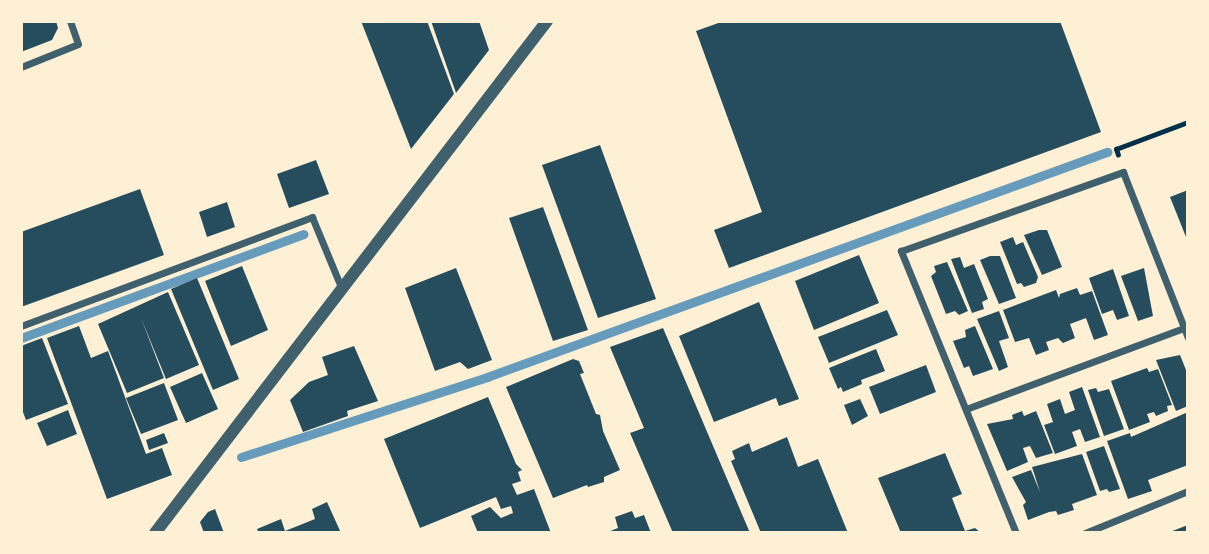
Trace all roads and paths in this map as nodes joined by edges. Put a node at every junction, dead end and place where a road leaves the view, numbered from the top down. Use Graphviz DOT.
graph roads {
  1 [pos="70,21"];
  2 [pos="547,21"];
  3 [pos="21,67"];
  4 [pos="1188,122"];
  5 [pos="1123,172"];
  6 [pos="341,287"];
  7 [pos="21,326"];
  8 [pos="1184,328"];
  9 [pos="1188,338"];
  10 [pos="966,409"];
  11 [pos="1188,491"];
  12 [pos="155,533"];
  13 [pos="1016,533"];
  14 [pos="1085,533"];
  1 -- 3 [label="street"];
  2 -- 6 [label="street"];
  4 -- 5 [label="path"];
  5 -- 8 [label="street"];
  5 -- 10 [label="street"];
  6 -- 7 [label="street"];
  6 -- 12 [label="street"];
  8 -- 9 [label="street"];
  8 -- 10 [label="street"];
  10 -- 13 [label="street"];
  11 -- 14 [label="street"];
}
